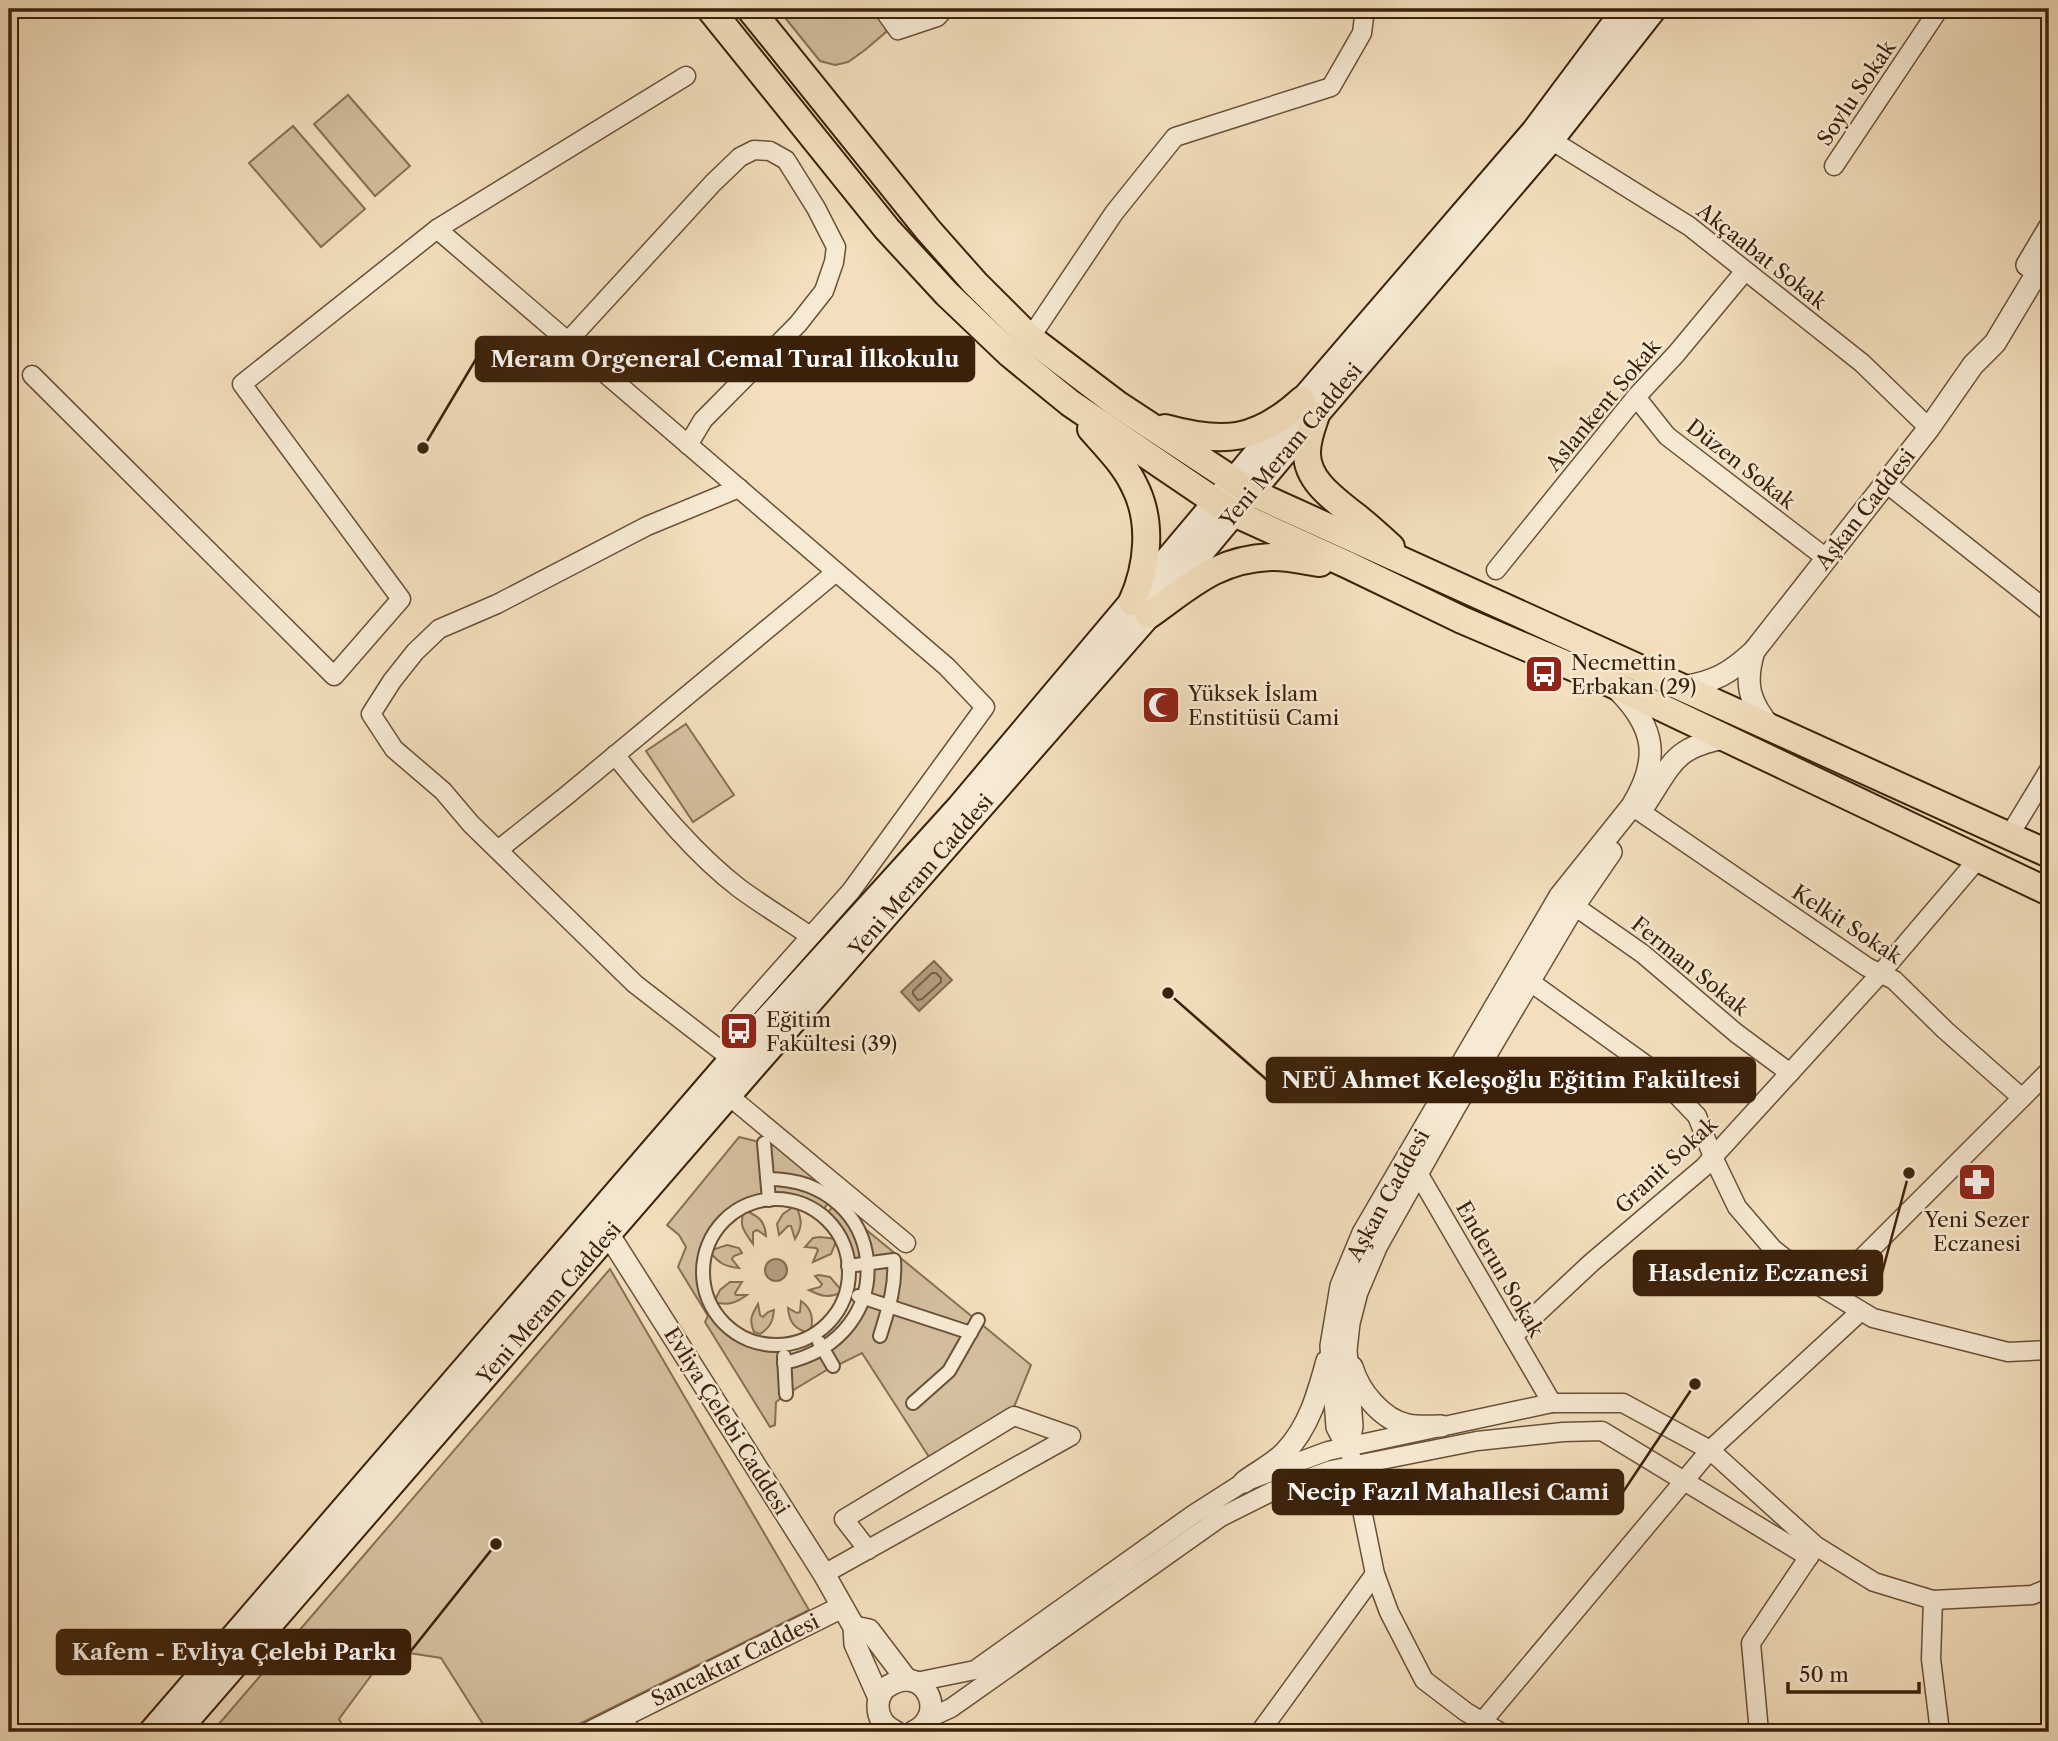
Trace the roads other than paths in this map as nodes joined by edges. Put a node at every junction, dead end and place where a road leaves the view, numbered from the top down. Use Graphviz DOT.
graph roads {
  1 [pos="710,9"];
  2 [pos="750,9"];
  3 [pos="883,9"];
  4 [pos="944,9"];
  5 [pos="1366,9"];
  6 [pos="1625,9"];
  7 [pos="1654,9"];
  8 [pos="1939,9"];
  9 [pos="685,76"];
  10 [pos="1551,140"];
  11 [pos="1834,166"];
  12 [pos="2049,228"];
  13 [pos="438,229"];
  14 [pos="2049,253"];
  15 [pos="1745,271"];
  16 [pos="1030,338"];
  17 [pos="568,341"];
  18 [pos="1973,365"];
  19 [pos="32,375"];
  20 [pos="1636,397"];
  21 [pos="1070,403"];
  22 [pos="1309,407"];
  23 [pos="1144,422"];
  24 [pos="1929,428"];
  25 [pos="688,444"];
  26 [pos="1886,483"];
  27 [pos="1242,487"];
  28 [pos="739,488"];
  29 [pos="1225,508"];
  30 [pos="1826,558"];
  31 [pos="1404,562"];
  32 [pos="1348,565"];
  33 [pos="1496,570"];
  34 [pos="836,572"];
  35 [pos="1140,608"];
  36 [pos="2049,612"];
  37 [pos="1754,651"];
  38 [pos="1612,684"];
  39 [pos="1682,687"];
  40 [pos="1771,728"];
  41 [pos="1725,738"];
  42 [pos="615,755"];
  43 [pos="2049,770"];
  44 [pos="1636,809"];
  45 [pos="2009,836"];
  46 [pos="498,850"];
  47 [pos="2049,854"];
  48 [pos="1978,859"];
  49 [pos="2049,892"];
  50 [pos="1567,901"];
  51 [pos="810,936"];
  52 [pos="1880,974"];
  53 [pos="1523,976"];
  54 [pos="741,1065"];
  55 [pos="2049,1071"];
  56 [pos="1790,1073"];
  57 [pos="729,1096"];
  58 [pos="2022,1098"];
  59 [pos="764,1143"];
  60 [pos="1713,1157"];
  61 [pos="1411,1167"];
  62 [pos="768,1179"];
  63 [pos="769,1200"];
  64 [pos="834,1200"];
  65 [pos="823,1217"];
  66 [pos="603,1226"];
  67 [pos="906,1243"];
  68 [pos="868,1263"];
  69 [pos="848,1266"];
  70 [pos="1829,1292"];
  71 [pos="847,1293"];
  72 [pos="863,1297"];
  73 [pos="890,1307"];
  74 [pos="1861,1311"];
  75 [pos="978,1320"];
  76 [pos="971,1333"];
  77 [pos="815,1335"];
  78 [pos="880,1336"];
  79 [pos="1513,1336"];
  80 [pos="783,1345"];
  81 [pos="1339,1348"];
  82 [pos="823,1349"];
  83 [pos="2049,1350"];
  84 [pos="784,1363"];
  85 [pos="833,1366"];
  86 [pos="786,1394"];
  87 [pos="1552,1402"];
  88 [pos="913,1403"];
  89 [pos="1441,1426"];
  90 [pos="1710,1450"];
  91 [pos="1351,1457"];
  92 [pos="1685,1481"];
  93 [pos="1244,1482"];
  94 [pos="868,1550"];
  95 [pos="1812,1552"];
  96 [pos="824,1574"];
  97 [pos="1375,1574"];
  98 [pos="2049,1588"];
  99 [pos="1933,1600"];
  100 [pos="842,1607"];
  101 [pos="854,1627"];
  102 [pos="911,1681"];
  103 [pos="879,1698"];
  104 [pos="627,1724"];
  105 [pos="924,1726"];
  106 [pos="1479,1727"];
  107 [pos="890,1731"];
  108 [pos="152,1732"];
  109 [pos="177,1732"];
  110 [pos="591,1732"];
  111 [pos="1260,1732"];
  112 [pos="1500,1732"];
  113 [pos="1759,1732"];
  114 [pos="1940,1732"];
  1 -- 21 [label="main road"];
  2 -- 16 [label="main road"];
  3 -- 4 [label="street"];
  5 -- 16 [label="street"];
  6 -- 22 [label="main road, Yeni Meram Caddesi"];
  7 -- 10 [label="main road, Yeni Meram Caddesi"];
  8 -- 11 [label="street, Soylu Sokak"];
  9 -- 13 [label="street"];
  10 -- 15 [label="street, Akçaabat Sokak"];
  10 -- 22 [label="main road, Yeni Meram Caddesi"];
  12 -- 18 [label="street, Aşkan Caddesi"];
  13 -- 17 [label="street"];
  13 -- 19 [label="street"];
  14 -- 18 [label="street, Aşkan Caddesi"];
  15 -- 20 [label="street, Aslankent Sokak"];
  15 -- 24 [label="street, Akçaabat Sokak"];
  16 -- 23 [label="main road"];
  17 -- 25 [label="street"];
  17 -- 25 [label="street"];
  18 -- 24 [label="street, Aşkan Caddesi"];
  20 -- 30 [label="street, Düzen Sokak"];
  20 -- 33 [label="street, Aslankent Sokak"];
  21 -- 29 [label="main road"];
  21 -- 35 [label="main road"];
  22 -- 23 [label="main road"];
  22 -- 27 [label="main road, Yeni Meram Caddesi"];
  22 -- 31 [label="main road"];
  23 -- 27 [label="main road"];
  24 -- 26 [label="street, Aşkan Caddesi"];
  25 -- 28 [label="street"];
  26 -- 30 [label="street, Aşkan Caddesi"];
  26 -- 36 [label="street"];
  27 -- 29 [label="main road, Yeni Meram Caddesi"];
  27 -- 31 [label="main road"];
  28 -- 34 [label="street"];
  28 -- 46 [label="street"];
  29 -- 32 [label="main road"];
  29 -- 35 [label="main road, Yeni Meram Caddesi"];
  30 -- 37 [label="street, Aşkan Caddesi"];
  31 -- 39 [label="main road"];
  32 -- 35 [label="main road"];
  32 -- 38 [label="main road"];
  34 -- 42 [label="street"];
  34 -- 51 [label="street"];
  35 -- 54 [label="main road, Yeni Meram Caddesi"];
  37 -- 39 [label="street, Aşkan Caddesi"];
  37 -- 40 [label="street"];
  38 -- 41 [label="main road"];
  38 -- 44 [label="street, Aşkan Caddesi"];
  39 -- 40 [label="main road"];
  40 -- 45 [label="main road"];
  41 -- 44 [label="street, Aşkan Caddesi"];
  41 -- 48 [label="main road"];
  42 -- 46 [label="street"];
  42 -- 51 [label="street"];
  43 -- 45 [label="street"];
  44 -- 50 [label="street, Aşkan Caddesi"];
  44 -- 52 [label="street, Kelkit Sokak"];
  45 -- 47 [label="main road"];
  46 -- 54 [label="street"];
  48 -- 49 [label="main road"];
  48 -- 52 [label="street, Granit Sokak"];
  50 -- 53 [label="street, Aşkan Caddesi"];
  50 -- 56 [label="street, Ferman Sokak"];
  51 -- 54 [label="street"];
  52 -- 56 [label="street, Granit Sokak"];
  52 -- 58 [label="street, Kelkit Sokak"];
  53 -- 60 [label="street"];
  53 -- 61 [label="street, Aşkan Caddesi"];
  54 -- 57 [label="main road, Yeni Meram Caddesi"];
  54 -- 66 [label="main road, Yeni Meram Caddesi"];
  55 -- 58 [label="street"];
  56 -- 60 [label="street, Granit Sokak"];
  57 -- 66 [label="main road, Yeni Meram Caddesi"];
  57 -- 67 [label="street"];
  58 -- 70 [label="street"];
  59 -- 62 [label="street"];
  60 -- 70 [label="street"];
  60 -- 79 [label="street, Granit Sokak"];
  61 -- 79 [label="street, Enderun Sokak"];
  61 -- 81 [label="street, Aşkan Caddesi"];
  62 -- 63 [label="street"];
  62 -- 64 [label="street"];
  63 -- 65 [label="street"];
  63 -- 80 [label="street"];
  64 -- 65 [label="street"];
  64 -- 68 [label="street"];
  65 -- 69 [label="street"];
  66 -- 96 [label="street, Evliya Çelebi Caddesi"];
  66 -- 108 [label="main road, Yeni Meram Caddesi"];
  66 -- 109 [label="main road, Yeni Meram Caddesi"];
  68 -- 69 [label="street"];
  68 -- 72 [label="street"];
  68 -- 73 [label="street"];
  69 -- 71 [label="street"];
  70 -- 74 [label="street"];
  71 -- 72 [label="street"];
  71 -- 77 [label="street"];
  72 -- 73 [label="street"];
  72 -- 82 [label="street"];
  73 -- 76 [label="street"];
  73 -- 78 [label="street"];
  74 -- 83 [label="street"];
  74 -- 90 [label="street"];
  75 -- 76 [label="street"];
  76 -- 88 [label="street"];
  77 -- 80 [label="street"];
  77 -- 82 [label="street"];
  79 -- 87 [label="street, Enderun Sokak"];
  80 -- 84 [label="street"];
  81 -- 89 [label="street"];
  81 -- 91 [label="street, Aşkan Caddesi"];
  81 -- 93 [label="street"];
  82 -- 84 [label="street"];
  82 -- 85 [label="street"];
  84 -- 86 [label="street"];
  87 -- 89 [label="street"];
  87 -- 90 [label="street"];
  89 -- 91 [label="street"];
  90 -- 92 [label="street"];
  90 -- 95 [label="street"];
  91 -- 92 [label="street"];
  91 -- 93 [label="street"];
  91 -- 97 [label="street"];
  91 -- 105 [label="street"];
  92 -- 95 [label="street"];
  92 -- 106 [label="street"];
  93 -- 102 [label="street"];
  94 -- 94 [label="street"];
  94 -- 96 [label="street"];
  95 -- 99 [label="street"];
  95 -- 113 [label="street"];
  96 -- 100 [label="street, Evliya Çelebi Caddesi"];
  97 -- 106 [label="street"];
  97 -- 111 [label="street"];
  98 -- 99 [label="street"];
  99 -- 114 [label="street"];
  100 -- 101 [label="street, Evliya Çelebi Caddesi"];
  100 -- 104 [label="street, Sancaktar Caddesi"];
  101 -- 102 [label="street, Evliya Çelebi Caddesi"];
  101 -- 103 [label="street, Evliya Çelebi Caddesi"];
  102 -- 103 [label="street"];
  102 -- 105 [label="street, Evliya Çelebi Caddesi"];
  103 -- 107 [label="street, Evliya Çelebi Caddesi"];
  104 -- 110 [label="street, Sancaktar Caddesi"];
  106 -- 112 [label="street"];
}
